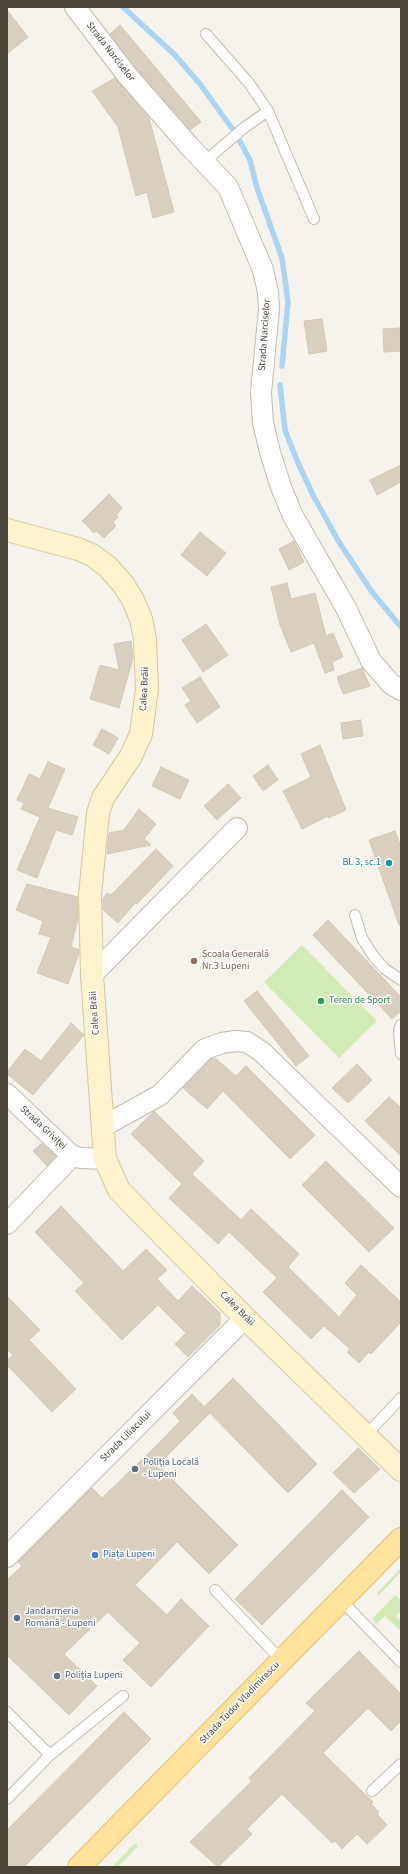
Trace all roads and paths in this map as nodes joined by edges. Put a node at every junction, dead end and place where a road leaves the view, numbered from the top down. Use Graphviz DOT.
graph roads {
  1 [pos="75,7"];
  2 [pos="206,34"];
  3 [pos="268,111"];
  4 [pos="204,162"];
  5 [pos="314,219"];
  6 [pos="7,530"];
  7 [pos="401,690"];
  8 [pos="237,828"];
  9 [pos="354,915"];
  10 [pos="92,975"];
  11 [pos="401,980"];
  12 [pos="401,1025"];
  13 [pos="401,1054"];
  14 [pos="7,1094"];
  15 [pos="102,1127"];
  16 [pos="72,1156"];
  17 [pos="105,1159"];
  18 [pos="401,1187"];
  19 [pos="7,1224"];
  20 [pos="245,1318"];
  21 [pos="401,1398"];
  22 [pos="366,1435"];
  23 [pos="401,1470"];
  24 [pos="401,1539"];
  25 [pos="7,1557"];
  26 [pos="214,1590"];
  27 [pos="341,1600"];
  28 [pos="282,1660"];
  29 [pos="401,1662"];
  30 [pos="124,1696"];
  31 [pos="7,1712"];
  32 [pos="50,1755"];
  33 [pos="401,1764"];
  34 [pos="372,1791"];
  35 [pos="7,1799"];
  36 [pos="79,1867"];
  1 -- 4 [label="street, Strada Narciselor"];
  2 -- 3 [label="lane"];
  3 -- 4 [label="lane"];
  3 -- 5 [label="lane"];
  4 -- 7 [label="street, Strada Narciselor"];
  6 -- 10 [label="main road, Calea Brăii"];
  8 -- 10 [label="street"];
  9 -- 11 [label="lane"];
  10 -- 15 [label="main road, Calea Brăii"];
  12 -- 13 [label="lane"];
  14 -- 16 [label="street, Strada Griviţei"];
  15 -- 17 [label="main road, Calea Brăii"];
  15 -- 18 [label="street"];
  16 -- 17 [label="street, Strada Griviţei"];
  16 -- 19 [label="street"];
  17 -- 20 [label="main road, Calea Brăii"];
  20 -- 22 [label="main road, Calea Brăii"];
  20 -- 25 [label="street, Strada Liliacului"];
  21 -- 22 [label="lane"];
  22 -- 23 [label="main road, Calea Brăii"];
  24 -- 27 [label="main road, Strada Tudor Vladimirescu"];
  26 -- 28 [label="lane"];
  27 -- 28 [label="main road, Strada Tudor Vladimirescu"];
  27 -- 29 [label="lane"];
  28 -- 36 [label="main road, Strada Tudor Vladimirescu"];
  30 -- 32 [label="lane"];
  31 -- 32 [label="lane"];
  32 -- 35 [label="lane"];
  33 -- 34 [label="lane"];
}
